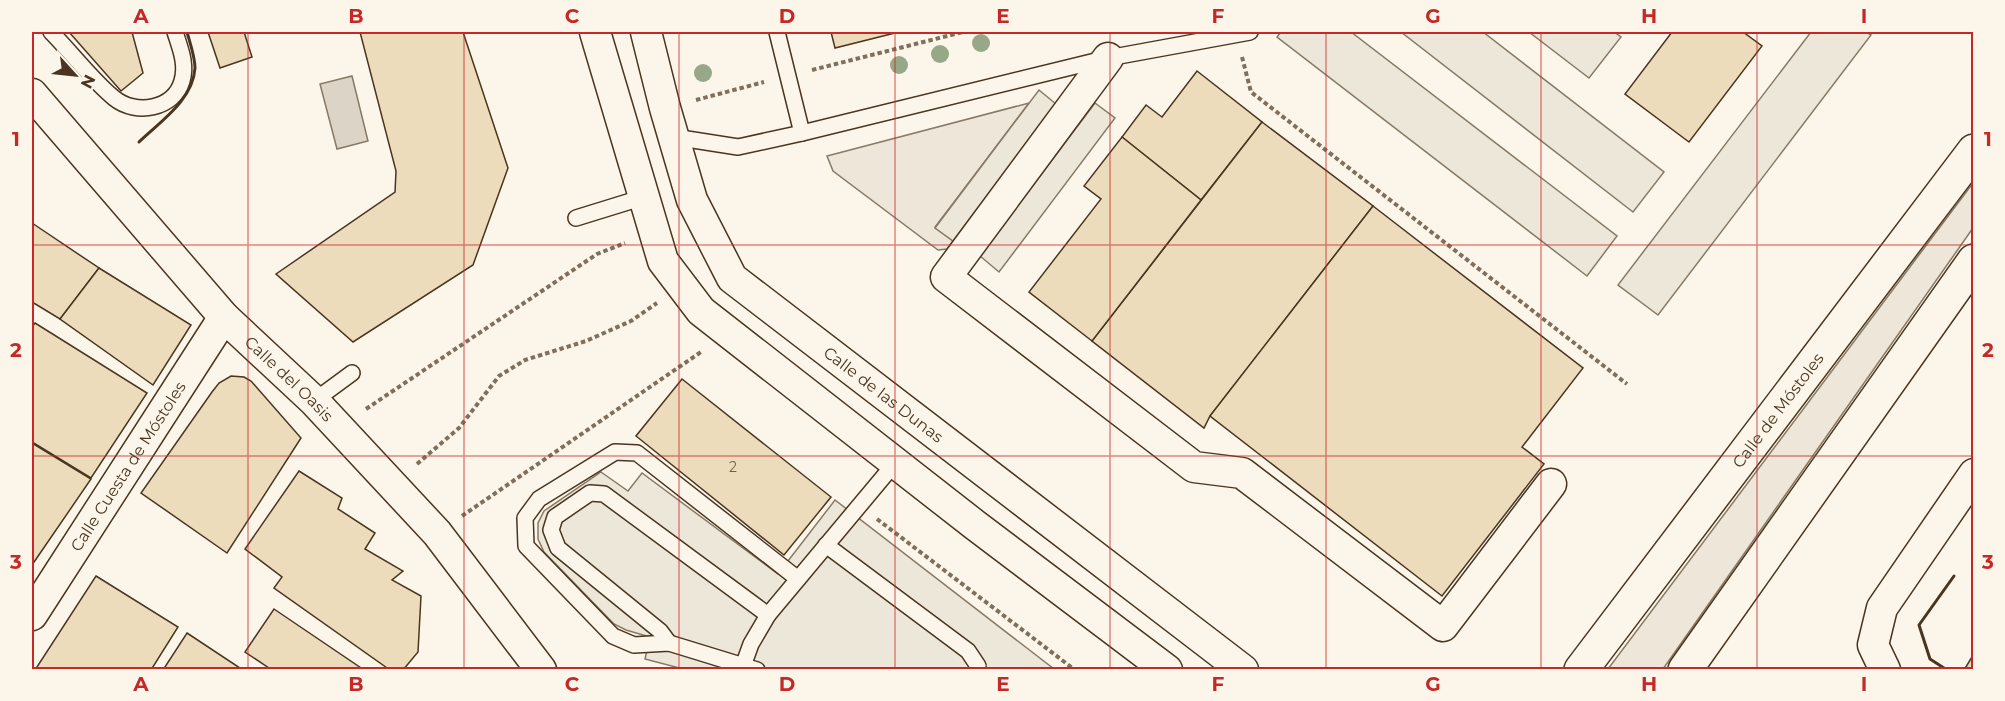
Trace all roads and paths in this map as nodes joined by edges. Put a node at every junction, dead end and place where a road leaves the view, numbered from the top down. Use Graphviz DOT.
graph roads {
  1 [pos="51,32"];
  2 [pos="175,32"];
  3 [pos="595,32"];
  4 [pos="646,32"];
  5 [pos="777,32"];
  6 [pos="1243,32"];
  7 [pos="1108,58"];
  8 [pos="32,94"];
  9 [pos="802,133"];
  10 [pos="674,137"];
  11 [pos="1974,151"];
  12 [pos="644,197"];
  13 [pos="576,218"];
  14 [pos="654,231"];
  15 [pos="1974,261"];
  16 [pos="682,286"];
  17 [pos="224,317"];
  18 [pos="728,333"];
  19 [pos="352,374"];
  20 [pos="1627,384"];
  21 [pos="314,401"];
  22 [pos="338,428"];
  23 [pos="895,463"];
  24 [pos="1974,474"];
  25 [pos="1551,484"];
  26 [pos="392,485"];
  27 [pos="859,506"];
  28 [pos="437,533"];
  29 [pos="826,545"];
  30 [pos="798,579"];
  31 [pos="32,615"];
  32 [pos="768,615"];
  33 [pos="669,644"];
  34 [pos="1879,657"];
  35 [pos="750,668"];
  36 [pos="541,669"];
  37 [pos="977,669"];
  38 [pos="1075,669"];
  39 [pos="1167,669"];
  40 [pos="1244,669"];
  41 [pos="1581,669"];
  42 [pos="1685,669"];
  1 -- 2 [label="lane"];
  3 -- 12 [label="street"];
  4 -- 10 [label="street, Calle de las Dunas"];
  5 -- 9 [label="lane"];
  6 -- 7 [label="lane"];
  6 -- 20 [label="path"];
  7 -- 9 [label="lane"];
  7 -- 25 [label="street"];
  8 -- 17 [label="street, Calle del Oasis"];
  9 -- 10 [label="lane"];
  10 -- 40 [label="street, Calle de las Dunas"];
  11 -- 41 [label="main road, Calle de Móstoles"];
  12 -- 13 [label="lane"];
  12 -- 14 [label="street"];
  14 -- 16 [label="street"];
  14 -- 22 [label="path"];
  15 -- 42 [label="main road"];
  16 -- 18 [label="street"];
  16 -- 26 [label="path"];
  17 -- 21 [label="street, Calle del Oasis"];
  17 -- 31 [label="street, Calle Cuesta de Móstoles"];
  18 -- 23 [label="street"];
  18 -- 28 [label="path"];
  19 -- 21 [label="lane"];
  21 -- 22 [label="street, Calle del Oasis"];
  22 -- 26 [label="street, Calle del Oasis"];
  23 -- 27 [label="lane"];
  23 -- 39 [label="street"];
  24 -- 34 [label="street"];
  26 -- 28 [label="street, Calle del Oasis"];
  27 -- 29 [label="lane"];
  27 -- 38 [label="path"];
  28 -- 36 [label="street, Calle del Oasis"];
  29 -- 30 [label="lane"];
  29 -- 37 [label="lane"];
  30 -- 32 [label="lane"];
  30 -- 33 [label="lane"];
  32 -- 33 [label="lane"];
  32 -- 35 [label="lane"];
  33 -- 35 [label="lane"];
}
